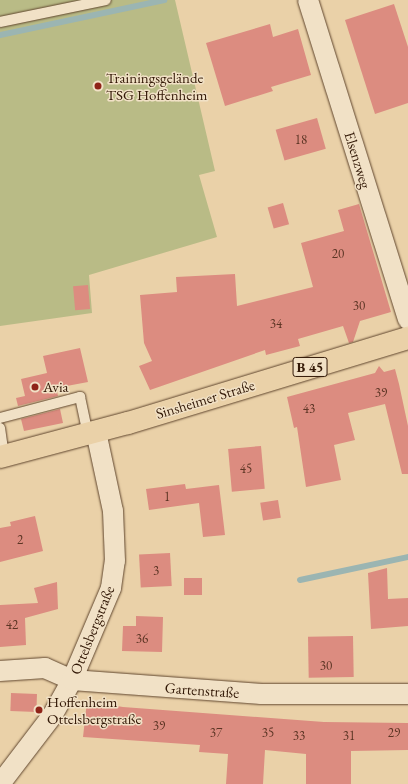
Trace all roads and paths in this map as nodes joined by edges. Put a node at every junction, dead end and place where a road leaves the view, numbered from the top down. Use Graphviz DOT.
graph roads {
  1 [pos="106,0"];
  2 [pos="308,0"];
  3 [pos="0,22"];
  4 [pos="408,320"];
  5 [pos="408,338"];
  6 [pos="0,418"];
  7 [pos="0,428"];
  8 [pos="92,433"];
  9 [pos="2,457"];
  10 [pos="0,671"];
  11 [pos="72,680"];
  12 [pos="408,694"];
  13 [pos="0,784"];
  1 -- 3 [label="lane"];
  2 -- 4 [label="street, Elsenzweg"];
  5 -- 8 [label="main road, Sinsheimer Straße / B 45"];
  6 -- 8 [label="lane"];
  7 -- 9 [label="lane"];
  8 -- 9 [label="main road, Sinsheimer Straße / B 45"];
  8 -- 11 [label="street, Ottelsbergstraße"];
  10 -- 11 [label="street, Gartenstraße"];
  11 -- 12 [label="street, Gartenstraße"];
  11 -- 13 [label="street, Ottelsbergstraße"];
}
